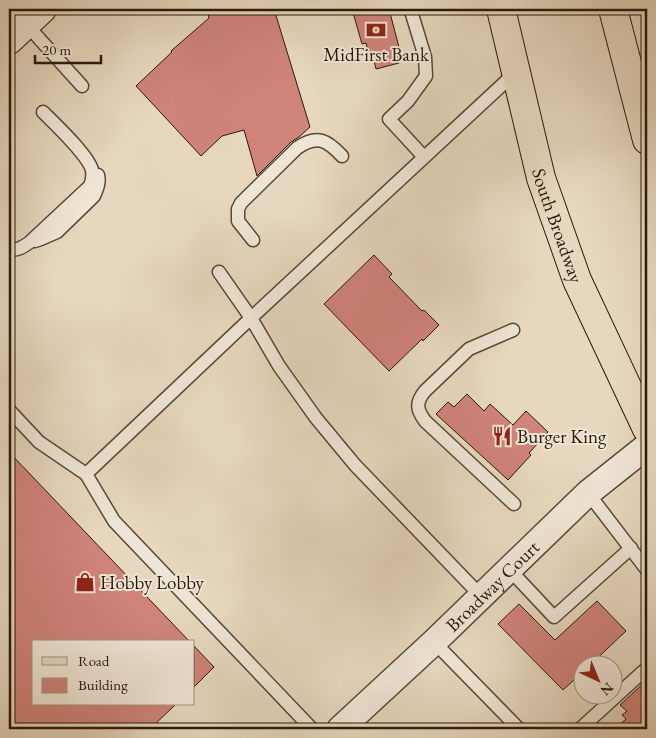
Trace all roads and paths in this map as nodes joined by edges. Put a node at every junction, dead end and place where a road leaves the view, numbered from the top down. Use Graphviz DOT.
graph roads {
  1 [pos="501,9"];
  2 [pos="613,9"];
  3 [pos="411,11"];
  4 [pos="25,24"];
  5 [pos="516,72"];
  6 [pos="82,86"];
  7 [pos="43,112"];
  8 [pos="647,140"];
  9 [pos="342,156"];
  10 [pos="424,157"];
  11 [pos="253,240"];
  12 [pos="20,246"];
  13 [pos="9,260"];
  14 [pos="219,272"];
  15 [pos="251,318"];
  16 [pos="514,330"];
  17 [pos="9,410"];
  18 [pos="647,429"];
  19 [pos="647,446"];
  20 [pos="86,474"];
  21 [pos="588,493"];
  22 [pos="514,504"];
  23 [pos="631,548"];
  24 [pos="509,569"];
  25 [pos="647,570"];
  26 [pos="481,596"];
  27 [pos="434,642"];
  28 [pos="647,668"];
  29 [pos="312,729"];
  30 [pos="340,729"];
  31 [pos="519,729"];
  32 [pos="580,729"];
  1 -- 5 [label="main road, South Broadway"];
  2 -- 8 [label="main road"];
  3 -- 10 [label="lane"];
  4 -- 6 [label="lane"];
  5 -- 10 [label="lane"];
  5 -- 18 [label="main road, South Broadway"];
  7 -- 12 [label="lane"];
  9 -- 11 [label="lane"];
  10 -- 15 [label="lane"];
  12 -- 13 [label="lane"];
  14 -- 15 [label="lane"];
  15 -- 20 [label="lane"];
  15 -- 26 [label="lane"];
  16 -- 22 [label="lane"];
  17 -- 20 [label="lane"];
  19 -- 21 [label="street, Broadway Court"];
  20 -- 29 [label="lane"];
  21 -- 23 [label="lane"];
  21 -- 24 [label="street, Broadway Court"];
  23 -- 24 [label="lane"];
  23 -- 25 [label="lane"];
  24 -- 26 [label="street, Broadway Court"];
  26 -- 27 [label="street, Broadway Court"];
  27 -- 30 [label="street, Broadway Court"];
  27 -- 31 [label="lane"];
  28 -- 32 [label="lane"];
}
